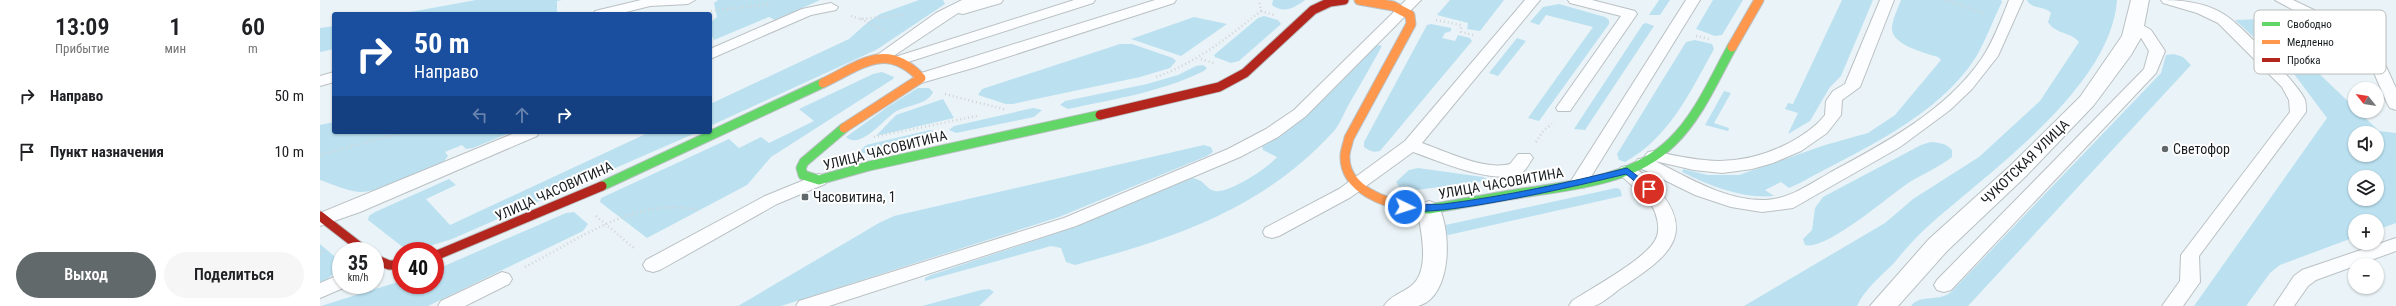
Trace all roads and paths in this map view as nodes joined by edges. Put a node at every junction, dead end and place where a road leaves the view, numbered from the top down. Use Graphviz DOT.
graph roads {
  1 [pos="600,0"];
  2 [pos="972,0"];
  3 [pos="996,0"];
  4 [pos="1088,0"];
  5 [pos="1169,0"];
  6 [pos="1259,0"];
  7 [pos="1344,0"];
  8 [pos="1359,0"];
  9 [pos="1533,0"];
  10 [pos="1575,0"];
  11 [pos="1693,0"];
  12 [pos="1759,0"];
  13 [pos="1887,0"];
  14 [pos="1945,0"];
  15 [pos="2016,0"];
  16 [pos="2140,0"];
  17 [pos="2168,0"];
  18 [pos="2282,0"];
  19 [pos="650,1"];
  20 [pos="684,1"];
  21 [pos="831,7"];
  22 [pos="1409,8"];
  23 [pos="2303,10"];
  24 [pos="600,12"];
  25 [pos="608,12"];
  26 [pos="693,12"];
  27 [pos="941,16"];
  28 [pos="2008,22"];
  29 [pos="2136,25"];
  30 [pos="1499,41"];
  31 [pos="2254,51"];
  32 [pos="712,53"];
  33 [pos="881,58"];
  34 [pos="900,60"];
  35 [pos="2277,74"];
  36 [pos="2381,74"];
  37 [pos="332,78"];
  38 [pos="921,78"];
  39 [pos="1151,78"];
  40 [pos="320,81"];
  41 [pos="948,96"];
  42 [pos="2396,105"];
  43 [pos="1014,108"];
  44 [pos="1564,108"];
  45 [pos="1007,110"];
  46 [pos="999,112"];
  47 [pos="985,115"];
  48 [pos="397,134"];
  49 [pos="525,134"];
  50 [pos="872,138"];
  51 [pos="1411,145"];
  52 [pos="320,155"];
  53 [pos="1524,158"];
  54 [pos="1642,163"];
  55 [pos="819,180"];
  56 [pos="1358,184"];
  57 [pos="1578,184"];
  58 [pos="575,199"];
  59 [pos="1430,209"];
  60 [pos="698,210"];
  61 [pos="322,218"];
  62 [pos="608,225"];
  63 [pos="1272,232"];
  64 [pos="352,242"];
  65 [pos="2396,244"];
  66 [pos="444,252"];
  67 [pos="653,265"];
  68 [pos="502,279"];
  69 [pos="332,285"];
  70 [pos="1944,285"];
  71 [pos="320,291"];
  72 [pos="448,306"];
  73 [pos="806,306"];
  74 [pos="1396,306"];
  75 [pos="1579,306"];
  76 [pos="1883,306"];
  77 [pos="2172,306"];
  78 [pos="2284,306"];
  1 -- 24 [label="lane"];
  2 -- 27 [label="lane"];
  3 -- 27 [label="lane"];
  4 -- 34 [label="lane"];
  5 -- 38 [label="lane"];
  6 -- 39 [label="path"];
  7 -- 55 [label="street, УЛИЦА ЧАСОВИТИНА"];
  8 -- 22 [label="street"];
  9 -- 30 [label="lane"];
  10 -- 44 [label="lane"];
  11 -- 57 [label="lane"];
  12 -- 54 [label="street, УЛИЦА ЧАСОВИТИНА"];
  13 -- 54 [label="lane"];
  14 -- 28 [label="path"];
  15 -- 28 [label="lane"];
  16 -- 29 [label="street, ЧУКОТСКАЯ УЛИЦА"];
  17 -- 31 [label="lane"];
  18 -- 23 [label="lane"];
  19 -- 20 [label="lane"];
  19 -- 25 [label="lane"];
  20 -- 26 [label="lane"];
  21 -- 27 [label="path"];
  21 -- 32 [label="lane"];
  22 -- 30 [label="path"];
  22 -- 56 [label="street, УЛИЦА ЧАСОВИТИНА"];
  22 -- 73 [label="lane"];
  27 -- 33 [label="lane"];
  28 -- 54 [label="lane"];
  29 -- 70 [label="lane"];
  29 -- 76 [label="street, ЧУКОТСКАЯ УЛИЦА"];
  30 -- 51 [label="lane"];
  33 -- 34 [label="street, УЛИЦА ЧАСОВИТИНА"];
  33 -- 58 [label="street, УЛИЦА ЧАСОВИТИНА"];
  34 -- 38 [label="street"];
  35 -- 77 [label="lane"];
  36 -- 42 [label="lane"];
  37 -- 40 [label="lane"];
  38 -- 55 [label="street, УЛИЦА ЧАСОВИТИНА"];
  41 -- 45 [label="path"];
  43 -- 45 [label="path"];
  44 -- 53 [label="path"];
  45 -- 46 [label="path"];
  47 -- 50 [label="path"];
  48 -- 52 [label="path"];
  49 -- 61 [label="lane"];
  51 -- 53 [label="lane"];
  51 -- 56 [label="lane"];
  54 -- 57 [label="street, УЛИЦА ЧАСОВИТИНА"];
  54 -- 75 [label="lane"];
  55 -- 67 [label="lane"];
  56 -- 59 [label="street, УЛИЦА ЧАСОВИТИНА"];
  56 -- 63 [label="lane"];
  57 -- 59 [label="street, УЛИЦА ЧАСОВИТИНА"];
  58 -- 62 [label="path"];
  58 -- 66 [label="street, УЛИЦА ЧАСОВИТИНА"];
  59 -- 74 [label="street"];
  60 -- 62 [label="path"];
  61 -- 64 [label="street"];
  62 -- 67 [label="path"];
  62 -- 68 [label="path"];
  65 -- 78 [label="lane"];
  68 -- 72 [label="lane"];
  69 -- 71 [label="lane"];
}
